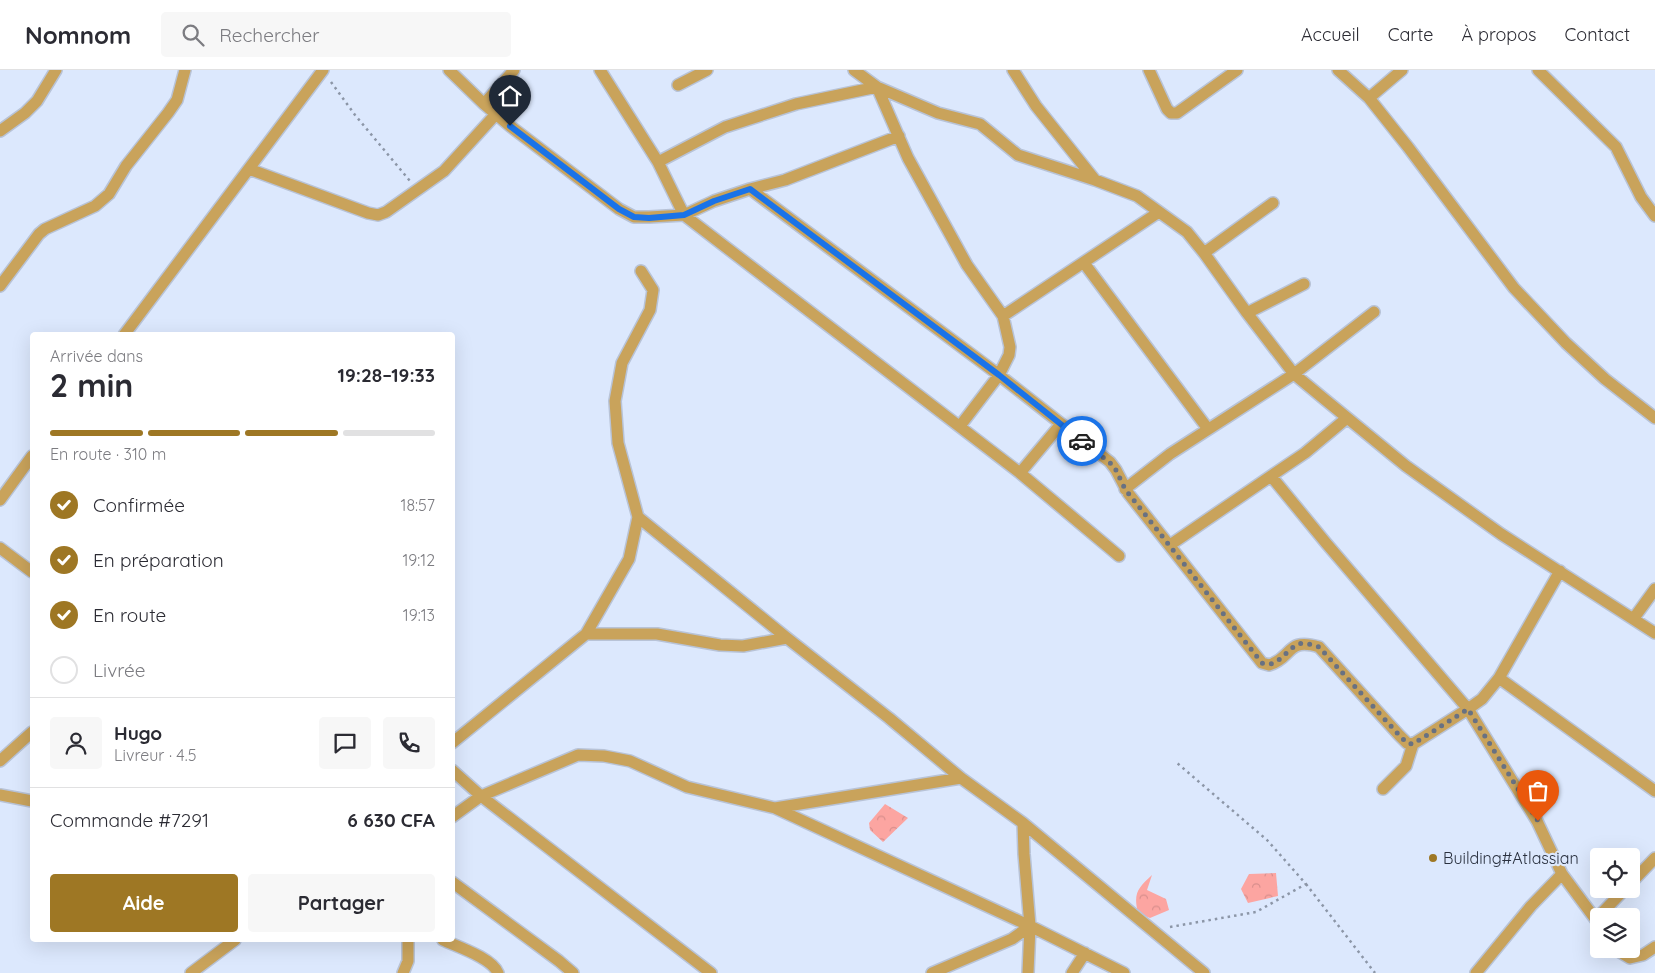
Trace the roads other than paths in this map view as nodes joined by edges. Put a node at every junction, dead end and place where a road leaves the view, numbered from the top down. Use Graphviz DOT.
graph roads {
  1 [pos="56,70"];
  2 [pos="185,70"];
  3 [pos="323,70"];
  4 [pos="449,70"];
  5 [pos="514,70"];
  6 [pos="600,70"];
  7 [pos="707,70"];
  8 [pos="854,70"];
  9 [pos="1012,70"];
  10 [pos="1149,70"];
  11 [pos="1237,70"];
  12 [pos="1338,70"];
  13 [pos="1402,70"];
  14 [pos="1538,70"];
  15 [pos="678,85"];
  16 [pos="877,88"];
  17 [pos="1369,98"];
  18 [pos="484,104"];
  19 [pos="496,114"];
  20 [pos="0,131"];
  21 [pos="899,136"];
  22 [pos="658,162"];
  23 [pos="249,169"];
  24 [pos="1095,180"];
  25 [pos="750,189"];
  26 [pos="1273,203"];
  27 [pos="1159,212"];
  28 [pos="684,215"];
  29 [pos="1655,216"];
  30 [pos="1204,253"];
  31 [pos="1084,263"];
  32 [pos="641,270"];
  33 [pos="1304,284"];
  34 [pos="0,286"];
  35 [pos="1374,312"];
  36 [pos="1247,313"];
  37 [pos="1003,316"];
  38 [pos="126,332"];
  39 [pos="1294,374"];
  40 [pos="999,375"];
  41 [pos="1347,418"];
  42 [pos="1655,418"];
  43 [pos="1061,424"];
  44 [pos="960,426"];
  45 [pos="1208,429"];
  46 [pos="30,459"];
  47 [pos="1020,473"];
  48 [pos="1271,476"];
  49 [pos="1125,489"];
  50 [pos="0,500"];
  51 [pos="638,517"];
  52 [pos="1170,545"];
  53 [pos="0,548"];
  54 [pos="1119,556"];
  55 [pos="30,570"];
  56 [pos="1560,571"];
  57 [pos="1655,590"];
  58 [pos="1634,618"];
  59 [pos="1655,633"];
  60 [pos="586,634"];
  61 [pos="787,638"];
  62 [pos="1499,678"];
  63 [pos="1468,709"];
  64 [pos="30,734"];
  65 [pos="455,741"];
  66 [pos="1413,744"];
  67 [pos="0,761"];
  68 [pos="455,773"];
  69 [pos="961,778"];
  70 [pos="1383,789"];
  71 [pos="1655,791"];
  72 [pos="0,795"];
  73 [pos="482,796"];
  74 [pos="30,801"];
  75 [pos="774,808"];
  76 [pos="455,815"];
  77 [pos="1023,823"];
  78 [pos="1655,858"];
  79 [pos="1562,874"];
  80 [pos="1640,874"];
  81 [pos="455,884"];
  82 [pos="1617,898"];
  83 [pos="1608,908"];
  84 [pos="1590,909"];
  85 [pos="1030,926"];
  86 [pos="232,942"];
  87 [pos="408,942"];
  88 [pos="448,942"];
  89 [pos="1655,947"];
  90 [pos="1086,953"];
  91 [pos="1640,956"];
  92 [pos="191,973"];
  93 [pos="403,973"];
  94 [pos="498,973"];
  95 [pos="573,973"];
  96 [pos="710,973"];
  97 [pos="932,973"];
  98 [pos="1028,973"];
  99 [pos="1072,973"];
  100 [pos="1124,973"];
  101 [pos="1204,973"];
  102 [pos="1476,973"];
  1 -- 20 [label="street"];
  2 -- 34 [label="street"];
  3 -- 23 [label="street"];
  4 -- 18 [label="street"];
  5 -- 18 [label="street"];
  6 -- 22 [label="street"];
  7 -- 15 [label="street"];
  8 -- 16 [label="street"];
  9 -- 24 [label="street"];
  10 -- 11 [label="street"];
  12 -- 17 [label="street"];
  13 -- 17 [label="street"];
  14 -- 29 [label="street"];
  16 -- 21 [label="street"];
  16 -- 22 [label="street"];
  16 -- 24 [label="street"];
  17 -- 42 [label="street"];
  18 -- 19 [label="street"];
  19 -- 23 [label="street"];
  19 -- 28 [label="street"];
  21 -- 25 [label="street"];
  21 -- 37 [label="street"];
  22 -- 28 [label="street"];
  23 -- 38 [label="street"];
  24 -- 27 [label="street"];
  25 -- 28 [label="street"];
  25 -- 40 [label="street"];
  26 -- 30 [label="street"];
  27 -- 30 [label="street"];
  27 -- 31 [label="street"];
  28 -- 44 [label="street"];
  30 -- 36 [label="street"];
  31 -- 37 [label="street"];
  31 -- 45 [label="street"];
  32 -- 51 [label="street"];
  33 -- 36 [label="street"];
  35 -- 39 [label="street"];
  36 -- 39 [label="street"];
  37 -- 40 [label="street"];
  39 -- 41 [label="street"];
  39 -- 45 [label="street"];
  40 -- 43 [label="street"];
  40 -- 44 [label="street"];
  41 -- 48 [label="street"];
  41 -- 56 [label="street"];
  43 -- 47 [label="street"];
  43 -- 49 [label="street"];
  44 -- 47 [label="street"];
  45 -- 49 [label="street"];
  46 -- 50 [label="street"];
  47 -- 54 [label="street"];
  48 -- 52 [label="street"];
  48 -- 63 [label="street"];
  49 -- 52 [label="street"];
  51 -- 60 [label="street"];
  51 -- 61 [label="street"];
  52 -- 66 [label="street"];
  53 -- 55 [label="street"];
  56 -- 58 [label="street"];
  56 -- 62 [label="street"];
  57 -- 58 [label="street"];
  58 -- 59 [label="street"];
  60 -- 61 [label="street"];
  60 -- 65 [label="street"];
  61 -- 69 [label="street"];
  62 -- 63 [label="street"];
  62 -- 71 [label="street"];
  63 -- 66 [label="street"];
  63 -- 79 [label="street"];
  64 -- 67 [label="street"];
  66 -- 70 [label="street"];
  68 -- 73 [label="street"];
  69 -- 75 [label="street"];
  69 -- 77 [label="street"];
  72 -- 74 [label="street"];
  73 -- 75 [label="street"];
  73 -- 76 [label="street"];
  73 -- 96 [label="street"];
  75 -- 85 [label="street"];
  77 -- 85 [label="street"];
  77 -- 101 [label="street"];
  78 -- 80 [label="street"];
  79 -- 84 [label="street"];
  79 -- 102 [label="street"];
  81 -- 95 [label="street"];
  82 -- 83 [label="street"];
  85 -- 90 [label="street"];
  85 -- 97 [label="street"];
  85 -- 98 [label="street"];
  86 -- 92 [label="street"];
  87 -- 93 [label="street"];
  88 -- 94 [label="street"];
  89 -- 91 [label="street"];
  90 -- 99 [label="street"];
  90 -- 100 [label="street"];
}
